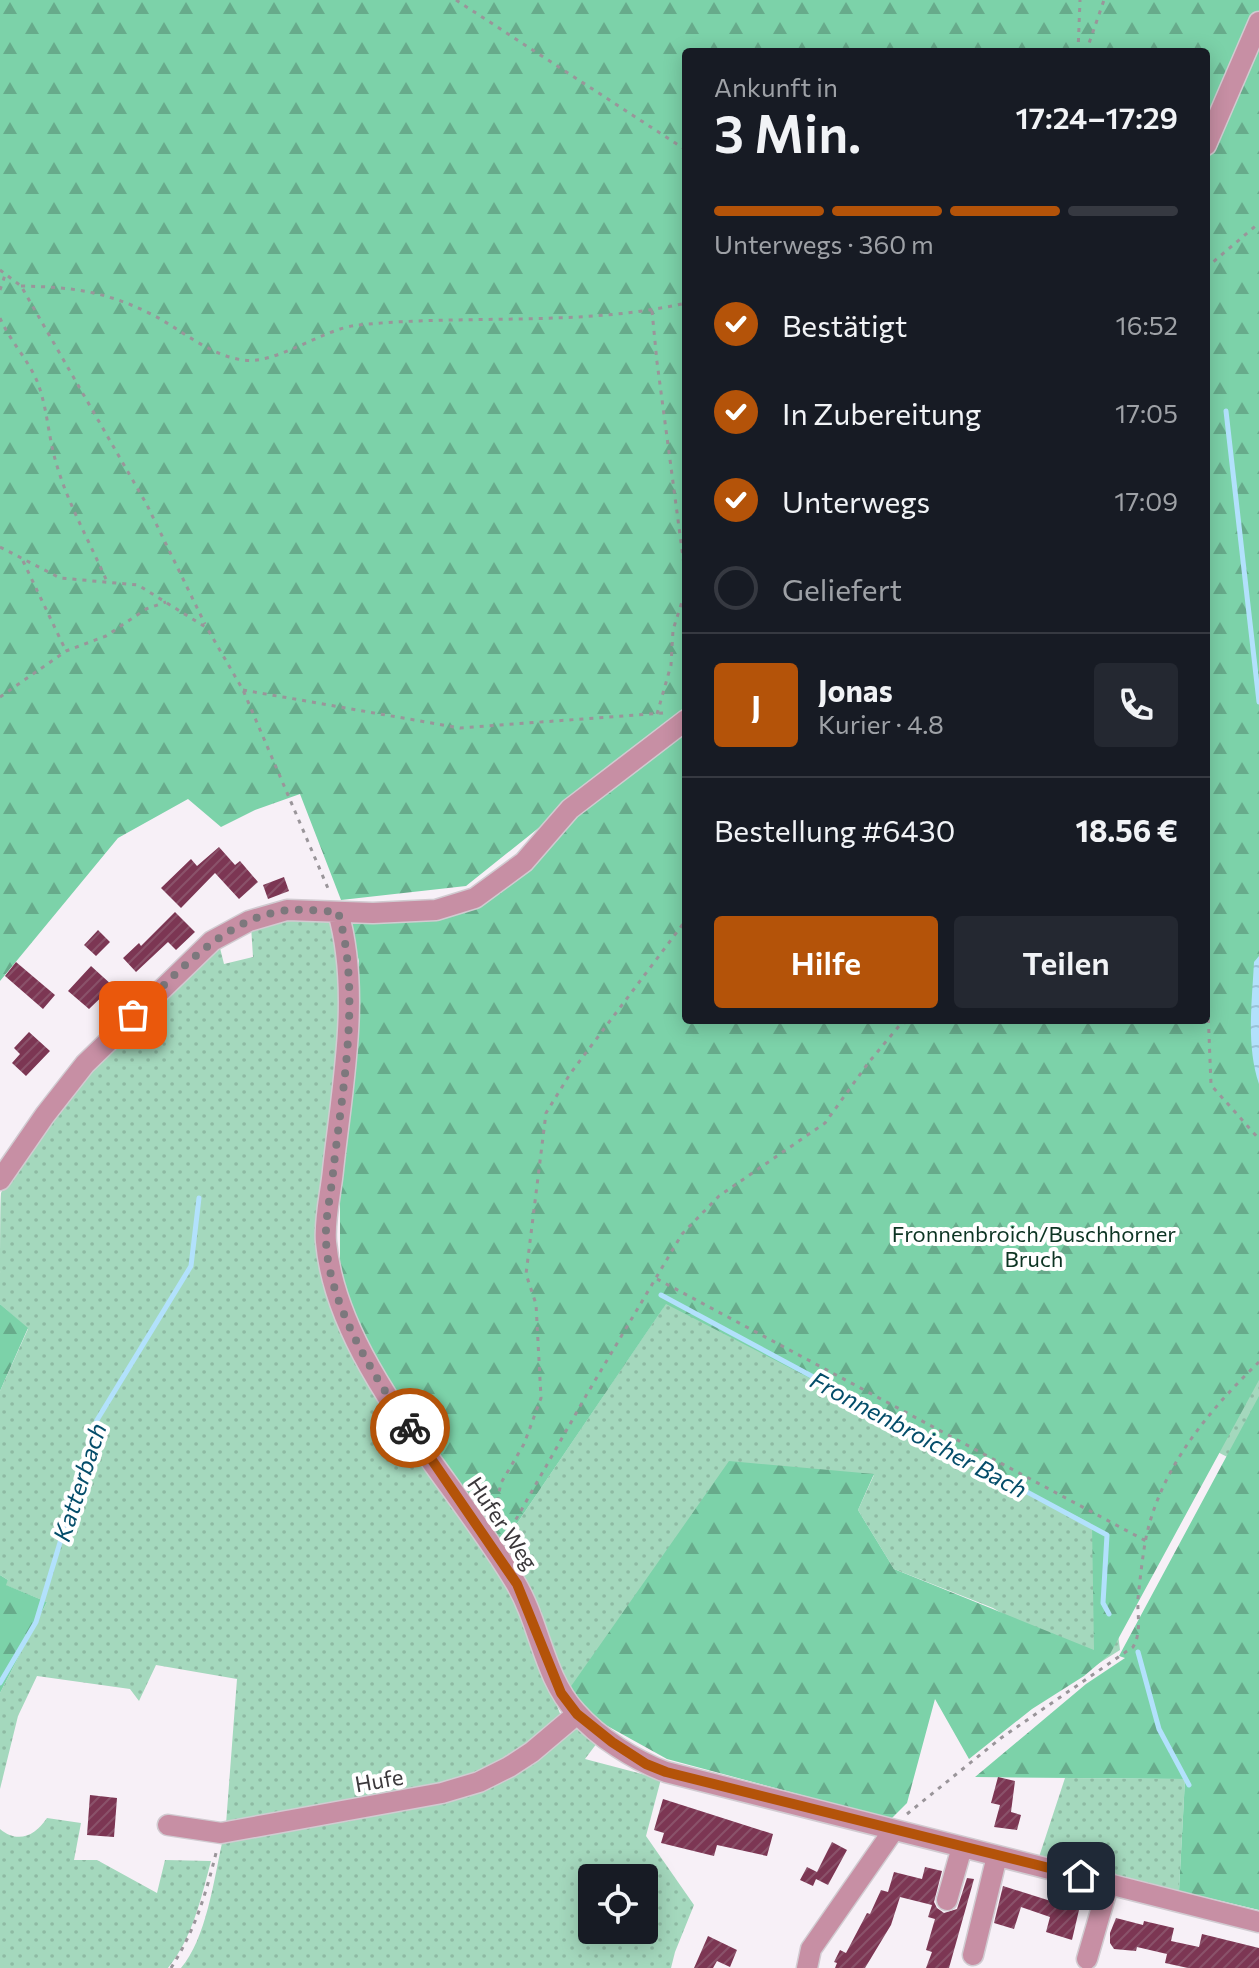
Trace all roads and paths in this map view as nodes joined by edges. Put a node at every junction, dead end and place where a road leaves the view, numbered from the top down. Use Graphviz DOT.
graph roads {
  1 [pos="456,0"];
  2 [pos="1080,0"];
  3 [pos="1104,0"];
  4 [pos="1259,22"];
  5 [pos="1078,48"];
  6 [pos="1087,48"];
  7 [pos="1210,136"];
  8 [pos="682,147"];
  9 [pos="1259,223"];
  10 [pos="1210,265"];
  11 [pos="0,270"];
  12 [pos="6,273"];
  13 [pos="21,286"];
  14 [pos="0,290"];
  15 [pos="682,304"];
  16 [pos="652,311"];
  17 [pos="0,318"];
  18 [pos="0,547"];
  19 [pos="682,548"];
  20 [pos="23,561"];
  21 [pos="108,584"];
  22 [pos="167,602"];
  23 [pos="682,602"];
  24 [pos="207,628"];
  25 [pos="66,651"];
  26 [pos="243,690"];
  27 [pos="0,697"];
  28 [pos="657,714"];
  29 [pos="679,716"];
  30 [pos="338,912"];
  31 [pos="682,925"];
  32 [pos="903,1024"];
  33 [pos="1209,1024"];
  34 [pos="1259,1139"];
  35 [pos="0,1180"];
  36 [pos="657,1279"];
  37 [pos="1259,1362"];
  38 [pos="510,1528"];
  39 [pos="1146,1541"];
  40 [pos="498,1556"];
  41 [pos="577,1714"];
  42 [pos="168,1825"];
  43 [pos="893,1831"];
  44 [pos="221,1833"];
  45 [pos="962,1847"];
  46 [pos="997,1856"];
  47 [pos="1109,1883"];
  48 [pos="947,1900"];
  49 [pos="1259,1922"];
  50 [pos="973,1955"];
  51 [pos="1087,1959"];
  52 [pos="171,1968"];
  53 [pos="807,1968"];
  1 -- 8 [label="path"];
  2 -- 5 [label="path"];
  3 -- 6 [label="path"];
  4 -- 7 [label="street"];
  9 -- 10 [label="path"];
  11 -- 12 [label="path"];
  12 -- 13 [label="path"];
  12 -- 14 [label="path"];
  13 -- 16 [label="path"];
  13 -- 24 [label="path"];
  15 -- 16 [label="path"];
  16 -- 19 [label="path"];
  17 -- 21 [label="path"];
  18 -- 20 [label="path"];
  20 -- 21 [label="path"];
  20 -- 25 [label="path"];
  21 -- 22 [label="path"];
  22 -- 24 [label="path"];
  22 -- 25 [label="path"];
  23 -- 28 [label="path"];
  24 -- 26 [label="path"];
  25 -- 27 [label="path"];
  26 -- 28 [label="path"];
  26 -- 30 [label="path"];
  28 -- 29 [label="path"];
  29 -- 30 [label="street"];
  30 -- 35 [label="street"];
  30 -- 40 [label="street, Hufer Weg"];
  31 -- 38 [label="path"];
  32 -- 36 [label="path"];
  33 -- 34 [label="path"];
  36 -- 38 [label="path"];
  36 -- 39 [label="path"];
  37 -- 39 [label="path"];
  38 -- 40 [label="path"];
  39 -- 43 [label="path"];
  40 -- 41 [label="street, Hufer Weg"];
  41 -- 43 [label="street, Hufer Weg"];
  41 -- 44 [label="street, Hufe"];
  42 -- 44 [label="street, Hufe"];
  43 -- 45 [label="street, Hufer Weg"];
  43 -- 53 [label="street"];
  44 -- 52 [label="path"];
  45 -- 46 [label="street, Hufer Weg"];
  45 -- 48 [label="street"];
  46 -- 47 [label="street, Hufer Weg"];
  46 -- 50 [label="street"];
  47 -- 49 [label="street, Hufer Weg"];
  47 -- 51 [label="street"];
}
